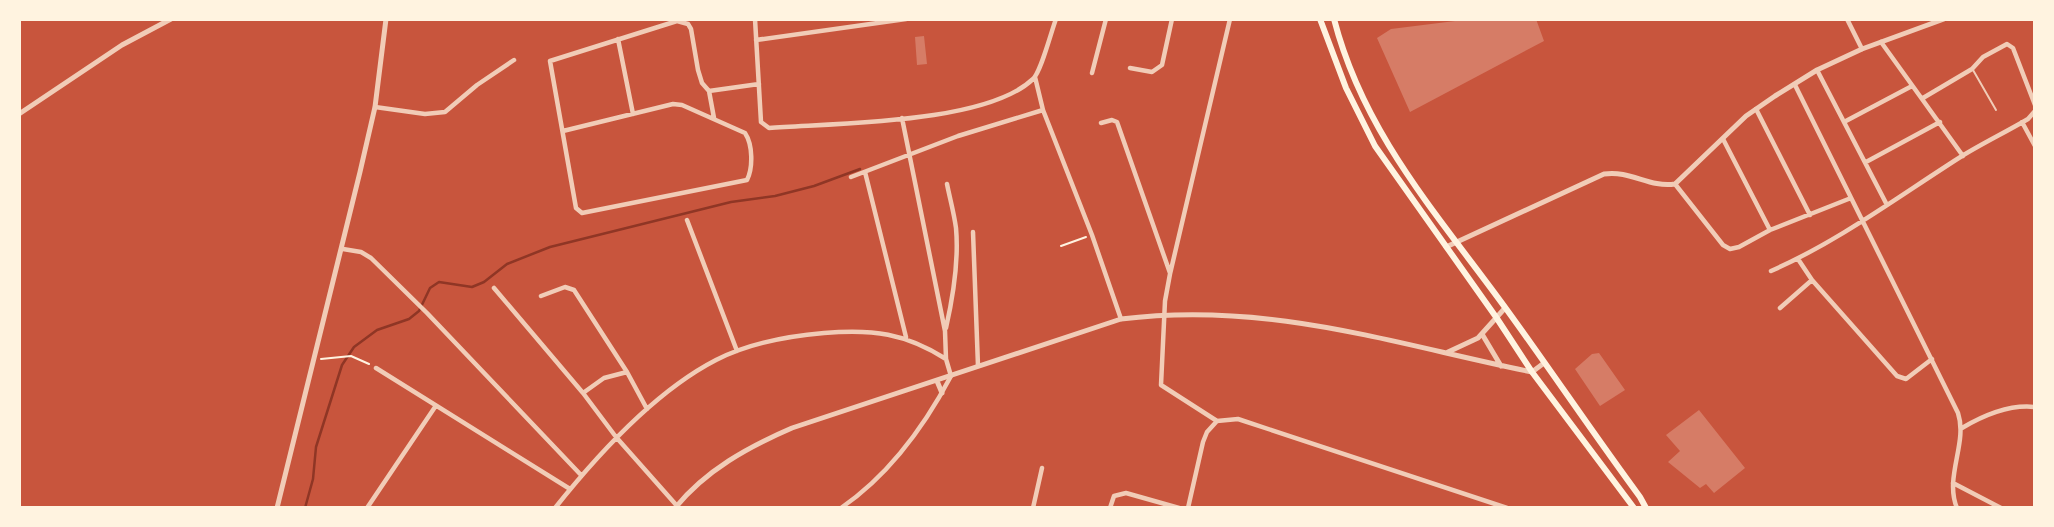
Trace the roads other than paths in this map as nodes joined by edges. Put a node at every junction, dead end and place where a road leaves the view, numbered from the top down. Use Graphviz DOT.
graph roads {
  1 [pos="172,19"];
  2 [pos="387,19"];
  3 [pos="755,19"];
  4 [pos="1056,19"];
  5 [pos="1105,19"];
  6 [pos="1172,19"];
  7 [pos="1230,19"];
  8 [pos="1320,19"];
  9 [pos="1334,19"];
  10 [pos="1847,19"];
  11 [pos="1944,19"];
  12 [pos="904,20"];
  13 [pos="618,39"];
  14 [pos="756,40"];
  15 [pos="1881,42"];
  16 [pos="1862,49"];
  17 [pos="514,60"];
  18 [pos="1130,68"];
  19 [pos="1972,69"];
  20 [pos="1817,70"];
  21 [pos="1092,73"];
  22 [pos="1035,77"];
  23 [pos="759,84"];
  24 [pos="1794,85"];
  25 [pos="1912,86"];
  26 [pos="709,91"];
  27 [pos="1923,98"];
  28 [pos="2035,105"];
  29 [pos="375,107"];
  30 [pos="1756,109"];
  31 [pos="1043,110"];
  32 [pos="1996,110"];
  33 [pos="2035,111"];
  34 [pos="19,114"];
  35 [pos="633,114"];
  36 [pos="714,118"];
  37 [pos="902,118"];
  38 [pos="1844,122"];
  39 [pos="1941,122"];
  40 [pos="2022,122"];
  41 [pos="1101,123"];
  42 [pos="563,131"];
  43 [pos="1723,139"];
  44 [pos="2035,146"];
  45 [pos="909,155"];
  46 [pos="1963,156"];
  47 [pos="1866,162"];
  48 [pos="864,172"];
  49 [pos="851,177"];
  50 [pos="947,184"];
  51 [pos="1675,184"];
  52 [pos="1851,198"];
  53 [pos="1886,205"];
  54 [pos="1810,215"];
  55 [pos="687,220"];
  56 [pos="1862,222"];
  57 [pos="1770,230"];
  58 [pos="973,232"];
  59 [pos="1456,242"];
  60 [pos="1446,247"];
  61 [pos="343,249"];
  62 [pos="1798,259"];
  63 [pos="1771,271"];
  64 [pos="1170,274"];
  65 [pos="1812,280"];
  66 [pos="494,288"];
  67 [pos="541,296"];
  68 [pos="1506,308"];
  69 [pos="1780,308"];
  70 [pos="1166,314"];
  71 [pos="1496,317"];
  72 [pos="1121,319"];
  73 [pos="945,331"];
  74 [pos="1482,334"];
  75 [pos="906,337"];
  76 [pos="737,351"];
  77 [pos="1447,352"];
  78 [pos="947,359"];
  79 [pos="1932,359"];
  80 [pos="1544,363"];
  81 [pos="978,366"];
  82 [pos="1501,366"];
  83 [pos="376,368"];
  84 [pos="627,372"];
  85 [pos="1532,372"];
  86 [pos="951,376"];
  87 [pos="937,381"];
  88 [pos="583,393"];
  89 [pos="942,393"];
  90 [pos="435,407"];
  91 [pos="2035,407"];
  92 [pos="647,409"];
  93 [pos="1217,421"];
  94 [pos="1962,428"];
  95 [pos="617,437"];
  96 [pos="1042,468"];
  97 [pos="581,475"];
  98 [pos="1953,483"];
  99 [pos="570,489"];
  100 [pos="1110,505"];
  101 [pos="677,507"];
  102 [pos="277,508"];
  103 [pos="367,508"];
  104 [pos="555,508"];
  105 [pos="841,508"];
  106 [pos="1033,508"];
  107 [pos="1179,508"];
  108 [pos="1188,508"];
  109 [pos="1507,508"];
  110 [pos="1634,508"];
  111 [pos="1646,508"];
  112 [pos="1958,508"];
  113 [pos="2001,508"];
  1 -- 34 [label="street"];
  2 -- 29 [label="street"];
  3 -- 14 [label="street"];
  4 -- 22 [label="street"];
  5 -- 21 [label="street"];
  6 -- 18 [label="street"];
  7 -- 64 [label="street"];
  8 -- 60 [label="main road"];
  9 -- 59 [label="main road"];
  10 -- 16 [label="street"];
  11 -- 15 [label="street"];
  12 -- 14 [label="street"];
  13 -- 26 [label="street"];
  13 -- 35 [label="street"];
  13 -- 42 [label="street"];
  14 -- 23 [label="street"];
  15 -- 16 [label="street"];
  15 -- 25 [label="street"];
  16 -- 20 [label="street"];
  17 -- 29 [label="street"];
  19 -- 27 [label="street"];
  19 -- 28 [label="street"];
  19 -- 32 [label="lane"];
  20 -- 24 [label="street"];
  20 -- 38 [label="street"];
  22 -- 31 [label="street"];
  22 -- 37 [label="street"];
  23 -- 26 [label="street"];
  23 -- 37 [label="street"];
  24 -- 30 [label="street"];
  24 -- 52 [label="street"];
  25 -- 27 [label="street"];
  25 -- 38 [label="street"];
  26 -- 36 [label="street"];
  27 -- 39 [label="street"];
  29 -- 61 [label="street"];
  30 -- 43 [label="street"];
  30 -- 54 [label="street"];
  31 -- 45 [label="street"];
  31 -- 72 [label="street"];
  33 -- 40 [label="street"];
  35 -- 36 [label="street"];
  35 -- 42 [label="street"];
  36 -- 42 [label="street"];
  37 -- 45 [label="street"];
  38 -- 47 [label="street"];
  39 -- 46 [label="street"];
  39 -- 47 [label="street"];
  40 -- 44 [label="street"];
  40 -- 46 [label="street"];
  41 -- 64 [label="street"];
  43 -- 51 [label="street"];
  43 -- 57 [label="street"];
  45 -- 48 [label="street"];
  45 -- 73 [label="street"];
  46 -- 53 [label="street"];
  47 -- 53 [label="street"];
  48 -- 49 [label="street"];
  48 -- 75 [label="street"];
  50 -- 73 [label="street"];
  51 -- 57 [label="street"];
  51 -- 59 [label="street"];
  52 -- 54 [label="street"];
  52 -- 56 [label="street"];
  53 -- 56 [label="street"];
  54 -- 57 [label="street"];
  55 -- 76 [label="street"];
  56 -- 62 [label="street"];
  56 -- 79 [label="street"];
  58 -- 81 [label="street"];
  59 -- 60 [label="street"];
  59 -- 68 [label="main road"];
  60 -- 71 [label="main road"];
  61 -- 97 [label="street"];
  61 -- 102 [label="street"];
  62 -- 63 [label="street"];
  62 -- 65 [label="street"];
  64 -- 70 [label="street"];
  65 -- 69 [label="street"];
  65 -- 79 [label="street"];
  66 -- 88 [label="street"];
  67 -- 84 [label="street"];
  68 -- 71 [label="street"];
  68 -- 80 [label="main road"];
  70 -- 72 [label="street"];
  70 -- 77 [label="street"];
  70 -- 93 [label="street"];
  71 -- 74 [label="street"];
  71 -- 85 [label="main road"];
  72 -- 81 [label="street"];
  73 -- 78 [label="street"];
  74 -- 77 [label="street"];
  74 -- 82 [label="street"];
  75 -- 76 [label="street"];
  75 -- 78 [label="street"];
  76 -- 92 [label="street"];
  77 -- 82 [label="street"];
  78 -- 86 [label="street"];
  79 -- 94 [label="street"];
  80 -- 85 [label="street"];
  80 -- 111 [label="main road"];
  81 -- 86 [label="street"];
  82 -- 85 [label="street"];
  83 -- 90 [label="street"];
  84 -- 88 [label="street"];
  84 -- 92 [label="street"];
  85 -- 110 [label="main road"];
  86 -- 87 [label="street"];
  86 -- 89 [label="street"];
  87 -- 89 [label="street"];
  87 -- 101 [label="street"];
  88 -- 95 [label="street"];
  89 -- 105 [label="street"];
  90 -- 99 [label="street"];
  90 -- 103 [label="street"];
  91 -- 94 [label="street"];
  92 -- 95 [label="street"];
  93 -- 108 [label="street"];
  93 -- 109 [label="street"];
  94 -- 98 [label="street"];
  95 -- 97 [label="street"];
  95 -- 101 [label="street"];
  96 -- 106 [label="street"];
  97 -- 99 [label="street"];
  98 -- 112 [label="street"];
  98 -- 113 [label="street"];
  99 -- 104 [label="street"];
  100 -- 107 [label="street"];
}
